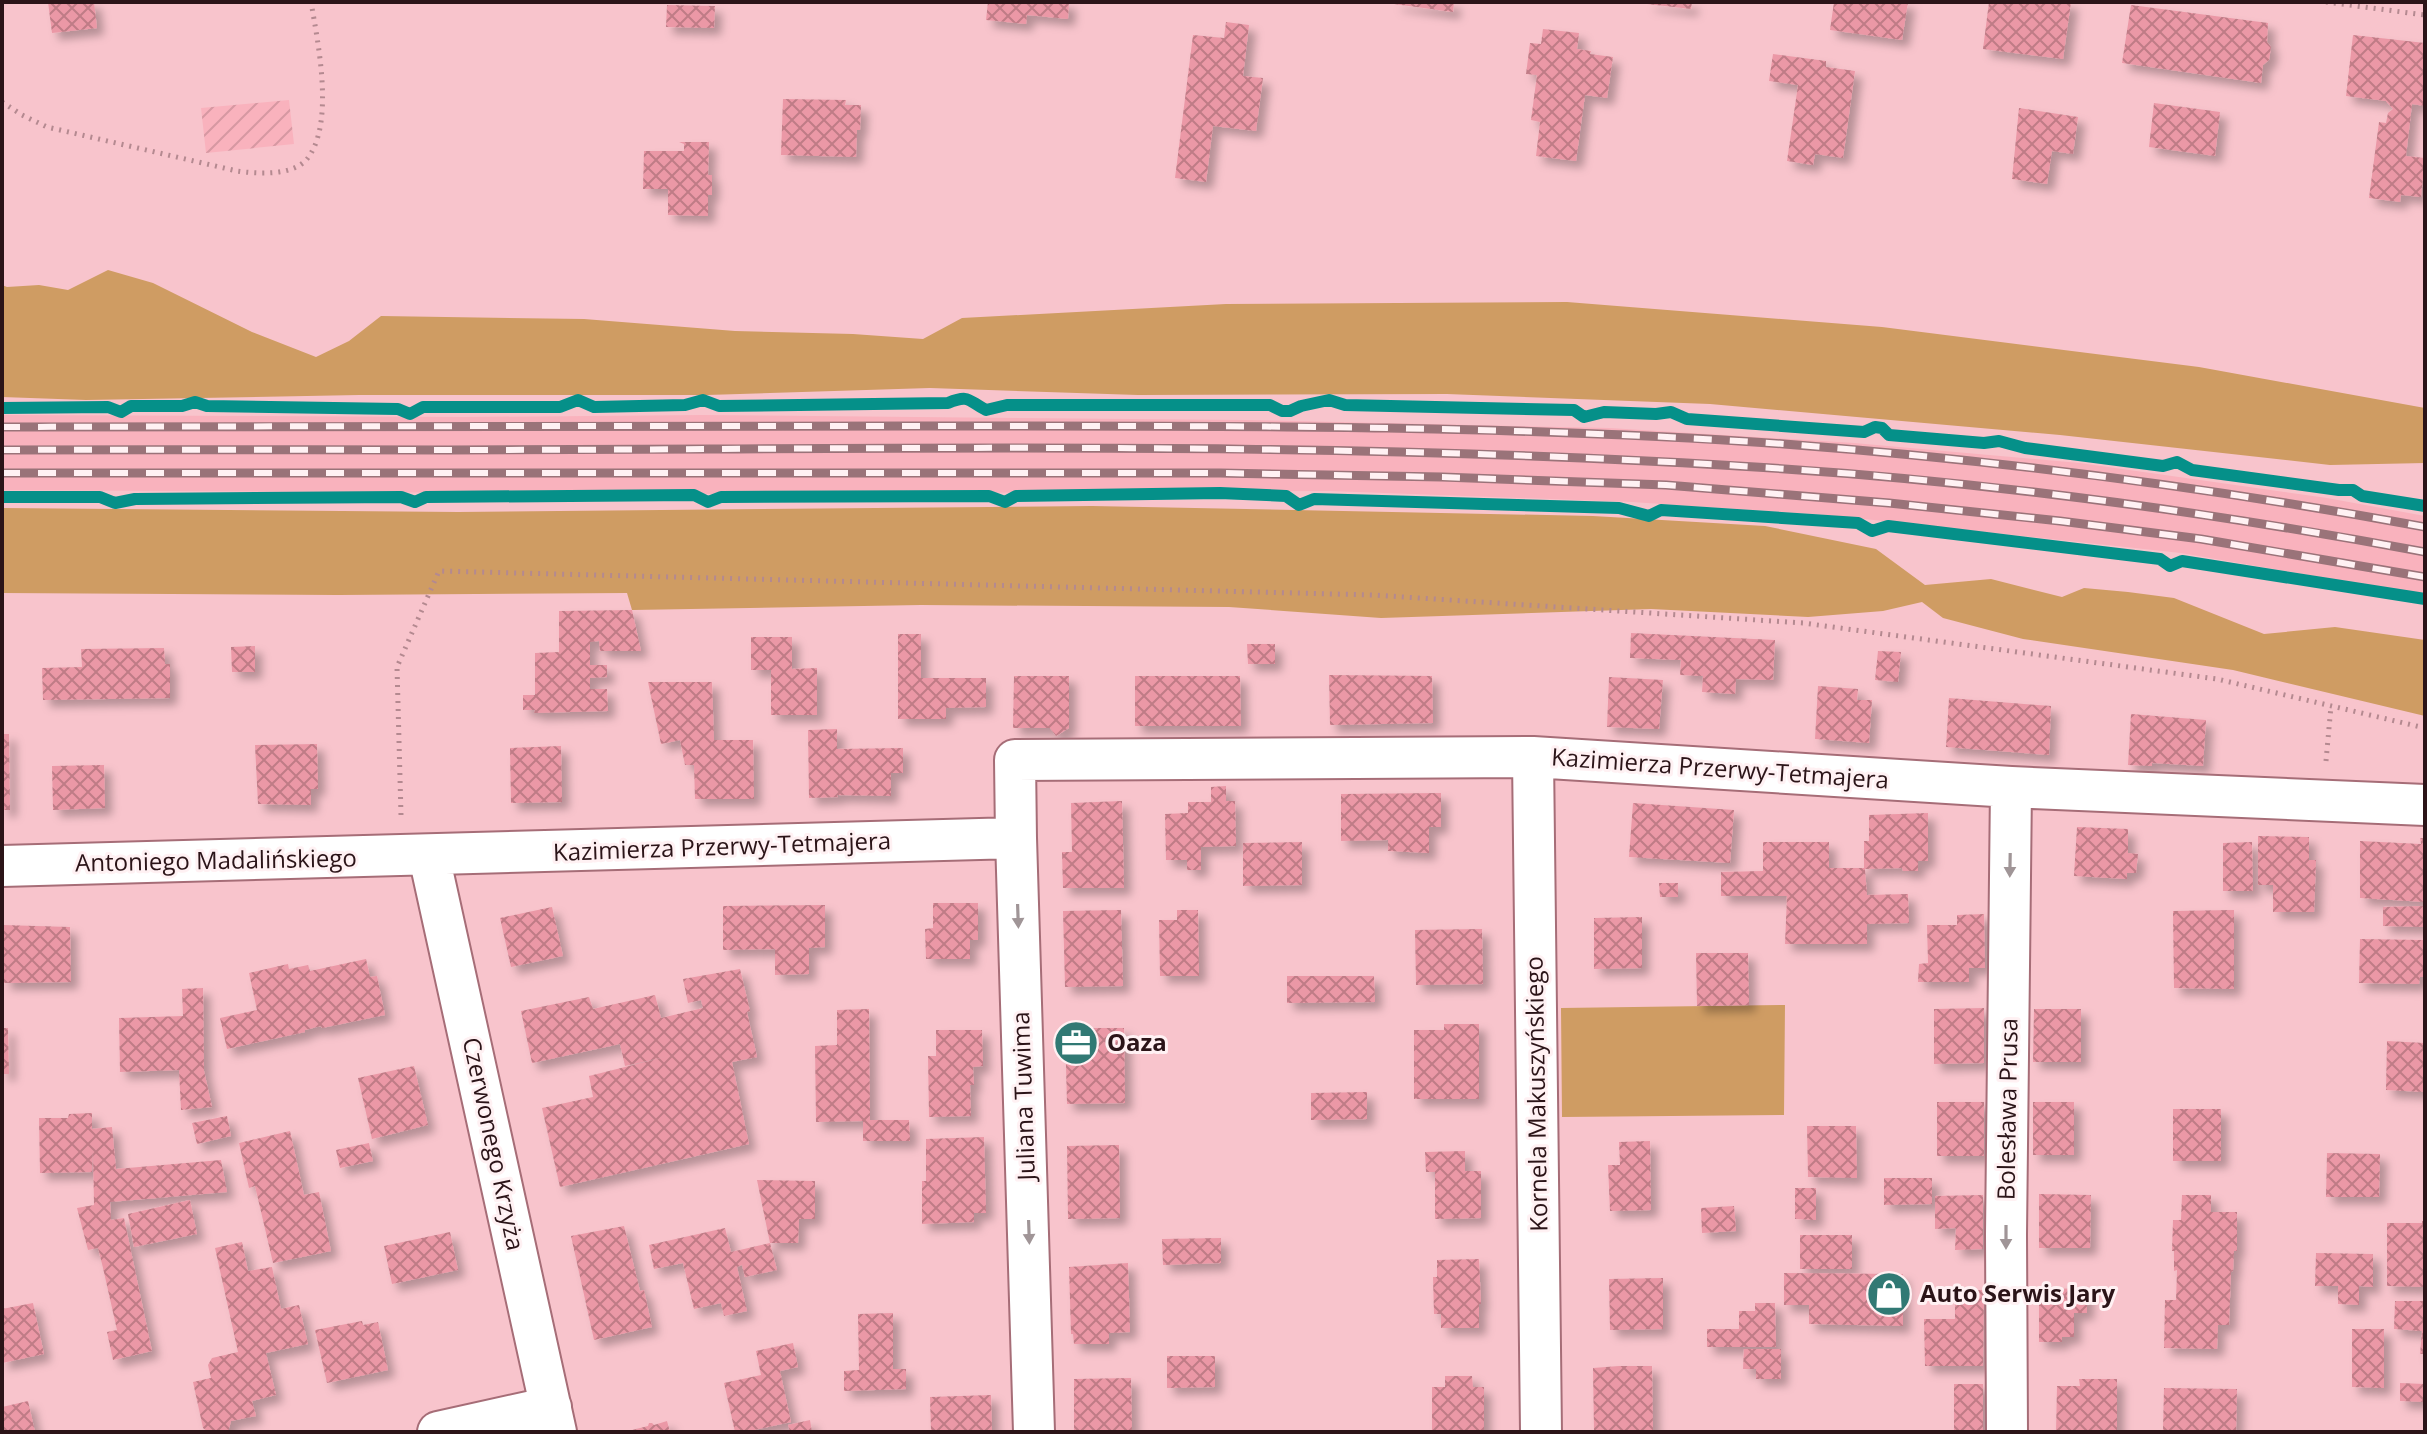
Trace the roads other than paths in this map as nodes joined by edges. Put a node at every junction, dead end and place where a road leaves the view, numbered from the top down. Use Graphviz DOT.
graph roads {
  1 [pos="1533,757"];
  2 [pos="1015,760"];
  3 [pos="2011,787"];
  4 [pos="2425,805"];
  5 [pos="1016,838"];
  6 [pos="416,856"];
  7 [pos="2,866"];
  8 [pos="553,1420"];
  9 [pos="438,1432"];
  10 [pos="1034,1432"];
  11 [pos="1541,1432"];
  12 [pos="2007,1432"];
  1 -- 2 [label="street, Kazimierza Przerwy-Tetmajera"];
  1 -- 3 [label="street, Kazimierza Przerwy-Tetmajera"];
  1 -- 11 [label="street, Kornela Makuszyńskiego"];
  2 -- 5 [label="street, Juliana Tuwima"];
  3 -- 4 [label="street, Kazimierza Przerwy-Tetmajera"];
  3 -- 12 [label="street, Bolesława Prusa, one-way"];
  5 -- 6 [label="street, Kazimierza Przerwy-Tetmajera"];
  5 -- 10 [label="street, Juliana Tuwima, one-way"];
  6 -- 7 [label="street, Antoniego Madalińskiego"];
  6 -- 8 [label="street, Czerwonego Krzyża"];
  8 -- 9 [label="street"];
}
